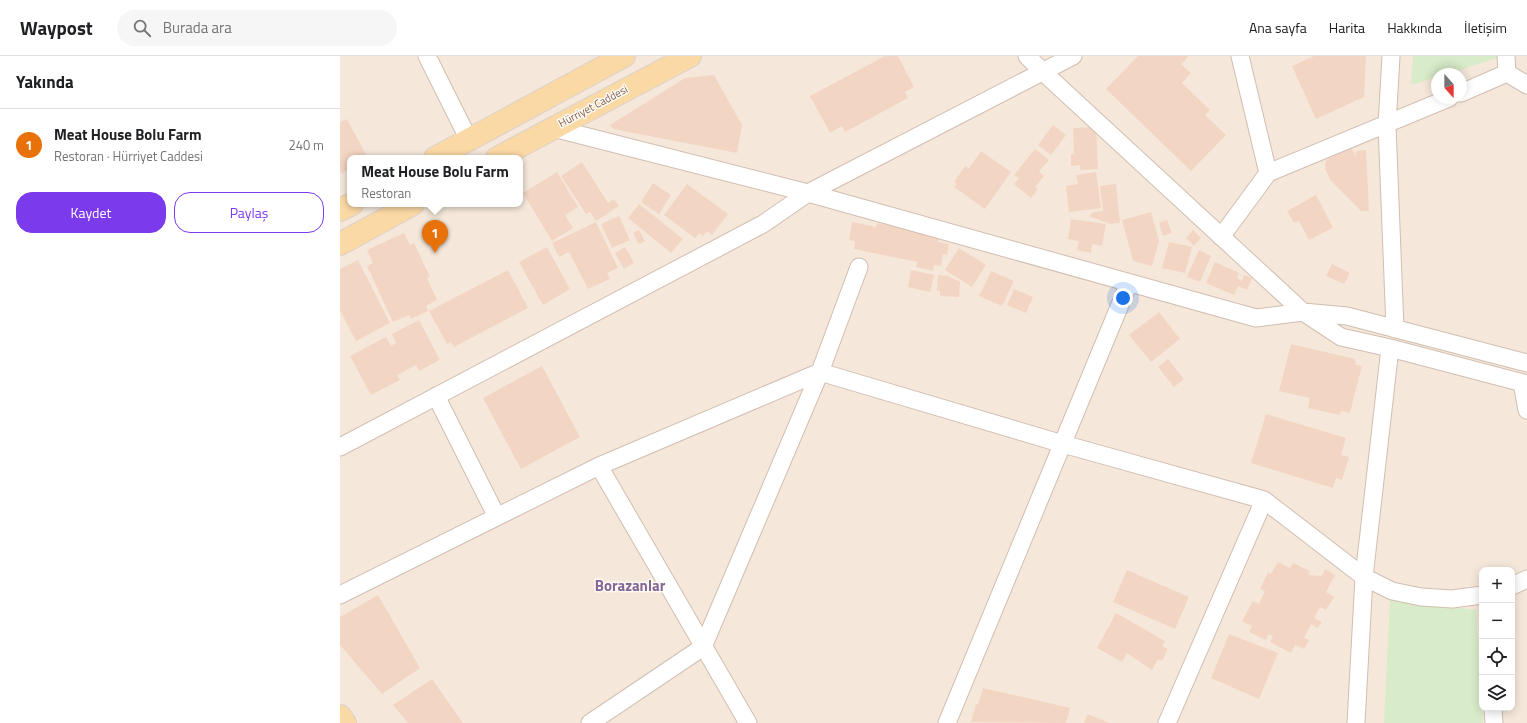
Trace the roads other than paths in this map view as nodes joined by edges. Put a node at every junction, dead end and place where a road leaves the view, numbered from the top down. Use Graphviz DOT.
graph roads {
  1 [pos="427,56"];
  2 [pos="624,56"];
  3 [pos="690,56"];
  4 [pos="1027,56"];
  5 [pos="1073,56"];
  6 [pos="1240,56"];
  7 [pos="1391,56"];
  8 [pos="1506,56"];
  9 [pos="599,62"];
  10 [pos="1042,71"];
  11 [pos="1507,73"];
  12 [pos="1527,85"];
  13 [pos="1467,90"];
  14 [pos="1435,104"];
  15 [pos="1387,125"];
  16 [pos="553,128"];
  17 [pos="469,140"];
  18 [pos="441,155"];
  19 [pos="503,155"];
  20 [pos="1268,173"];
  21 [pos="808,193"];
  22 [pos="408,207"];
  23 [pos="1221,237"];
  24 [pos="340,244"];
  25 [pos="859,267"];
  26 [pos="1129,284"];
  27 [pos="1303,312"];
  28 [pos="1395,329"];
  29 [pos="1390,348"];
  30 [pos="1527,363"];
  31 [pos="820,372"];
  32 [pos="1525,384"];
  33 [pos="436,396"];
  34 [pos="1527,410"];
  35 [pos="1063,444"];
  36 [pos="340,447"];
  37 [pos="599,466"];
  38 [pos="1264,500"];
  39 [pos="497,517"];
  40 [pos="1364,577"];
  41 [pos="1527,579"];
  42 [pos="1515,585"];
  43 [pos="340,595"];
  44 [pos="1479,595"];
  45 [pos="703,647"];
  46 [pos="1493,711"];
  47 [pos="340,716"];
  48 [pos="345,723"];
  49 [pos="590,723"];
  50 [pos="748,723"];
  51 [pos="947,723"];
  52 [pos="1168,723"];
  53 [pos="1356,723"];
  54 [pos="1494,723"];
  1 -- 17 [label="street"];
  2 -- 9 [label="main road"];
  3 -- 16 [label="main road, Hürriyet Caddesi"];
  4 -- 10 [label="street"];
  5 -- 10 [label="street"];
  6 -- 20 [label="street"];
  7 -- 15 [label="street"];
  8 -- 11 [label="street"];
  9 -- 17 [label="main road"];
  10 -- 21 [label="street"];
  10 -- 23 [label="street"];
  11 -- 12 [label="street"];
  11 -- 13 [label="street"];
  14 -- 15 [label="street"];
  15 -- 20 [label="street"];
  15 -- 28 [label="street"];
  16 -- 19 [label="main road, Hürriyet Caddesi"];
  16 -- 21 [label="street"];
  17 -- 18 [label="main road"];
  20 -- 23 [label="street"];
  21 -- 26 [label="street"];
  21 -- 33 [label="street"];
  22 -- 24 [label="main road"];
  23 -- 27 [label="street"];
  25 -- 31 [label="street"];
  26 -- 27 [label="street"];
  26 -- 35 [label="street"];
  27 -- 28 [label="street"];
  27 -- 29 [label="street"];
  28 -- 30 [label="street"];
  29 -- 32 [label="street"];
  29 -- 40 [label="street"];
  31 -- 35 [label="street"];
  31 -- 37 [label="street"];
  31 -- 45 [label="street"];
  32 -- 34 [label="street"];
  33 -- 36 [label="street"];
  33 -- 39 [label="street"];
  35 -- 38 [label="street"];
  35 -- 51 [label="street"];
  37 -- 39 [label="street"];
  37 -- 45 [label="street"];
  38 -- 40 [label="street"];
  38 -- 52 [label="street"];
  39 -- 43 [label="street"];
  40 -- 44 [label="street"];
  40 -- 53 [label="street"];
  41 -- 42 [label="street"];
  45 -- 49 [label="street"];
  45 -- 50 [label="street"];
  46 -- 54 [label="street"];
  47 -- 48 [label="main road"];
}
